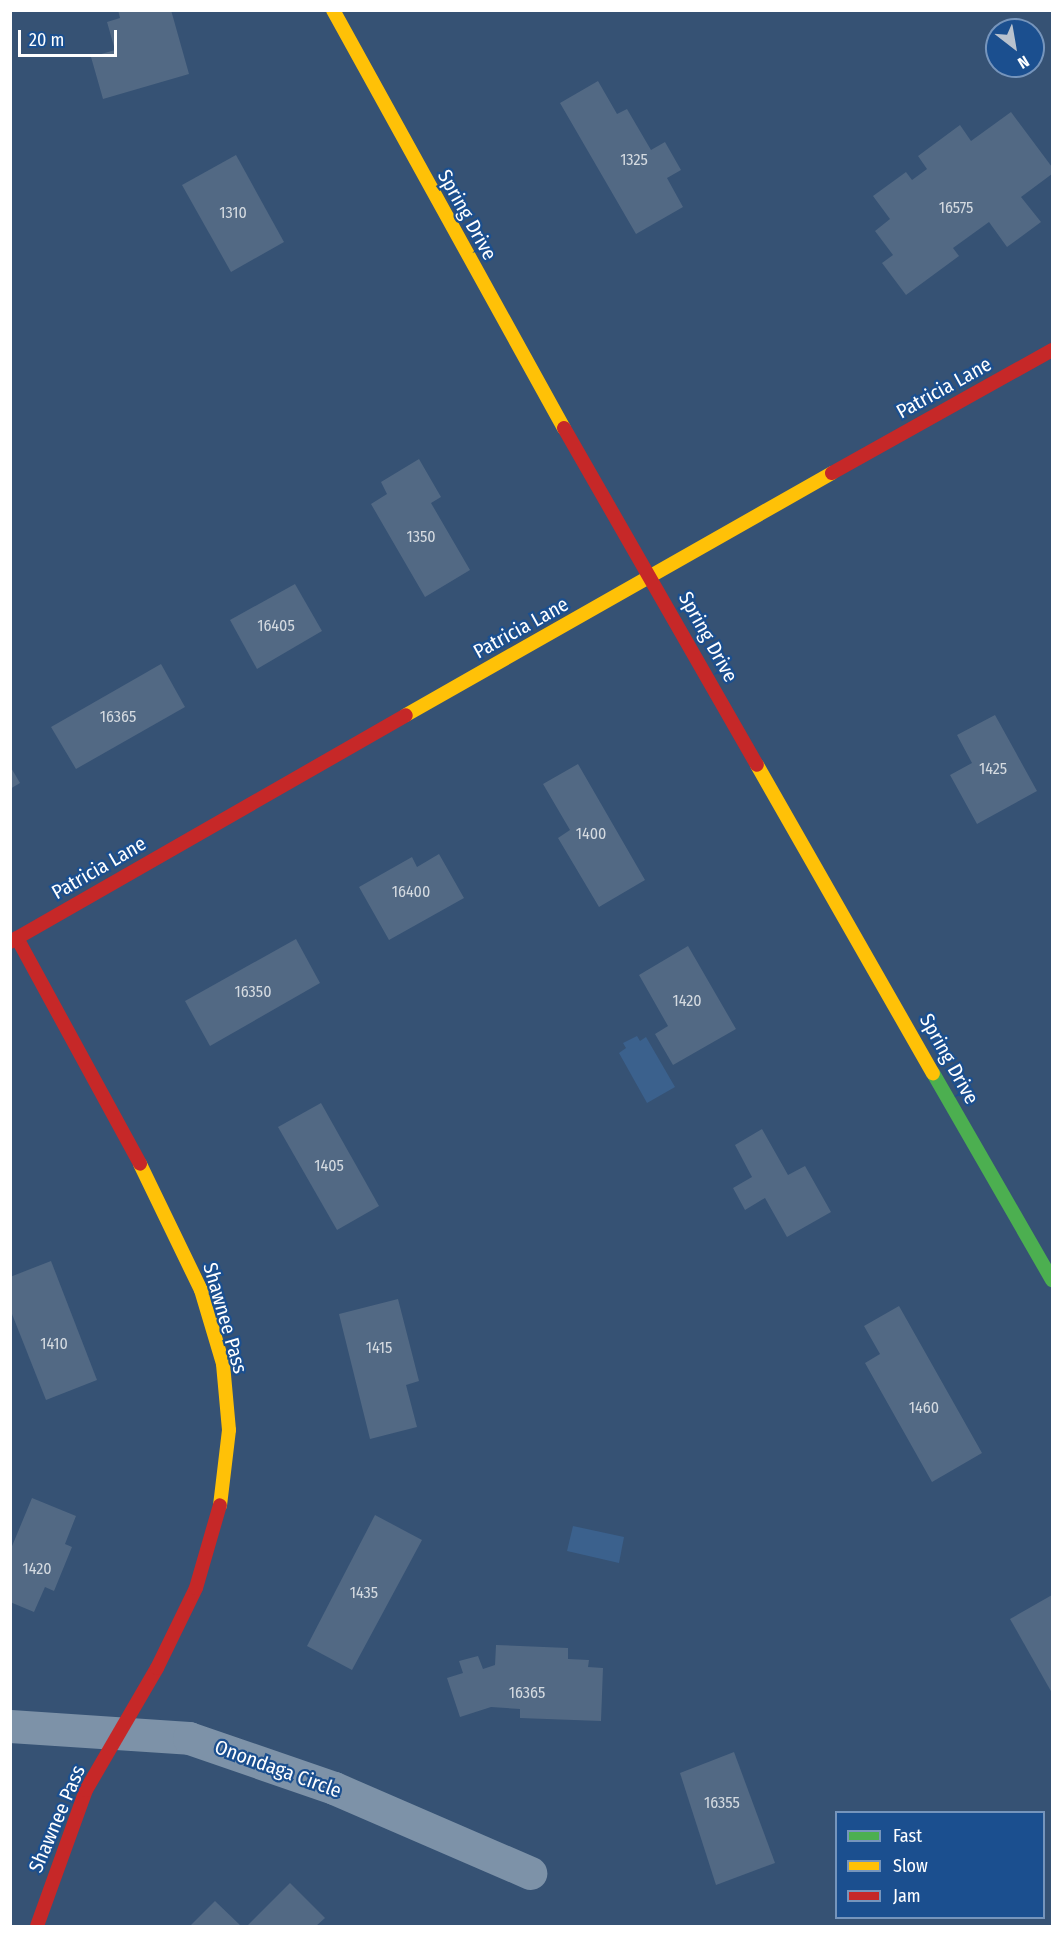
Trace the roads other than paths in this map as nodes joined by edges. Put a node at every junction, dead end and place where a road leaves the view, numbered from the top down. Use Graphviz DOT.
graph roads {
  1 [pos="333,10"];
  2 [pos="1053,350"];
  3 [pos="650,574"];
  4 [pos="14,940"];
  5 [pos="1053,1280"];
  6 [pos="10,1726"];
  7 [pos="121,1733"];
  8 [pos="530,1873"];
  9 [pos="38,1926"];
  1 -- 3 [label="street, Spring Drive"];
  2 -- 3 [label="street, Patricia Lane"];
  3 -- 4 [label="street, Patricia Lane"];
  3 -- 5 [label="street, Spring Drive"];
  4 -- 7 [label="street, Shawnee Pass"];
  6 -- 7 [label="street, Onondaga Circle"];
  7 -- 8 [label="street, Onondaga Circle"];
  7 -- 9 [label="street, Shawnee Pass"];
}
